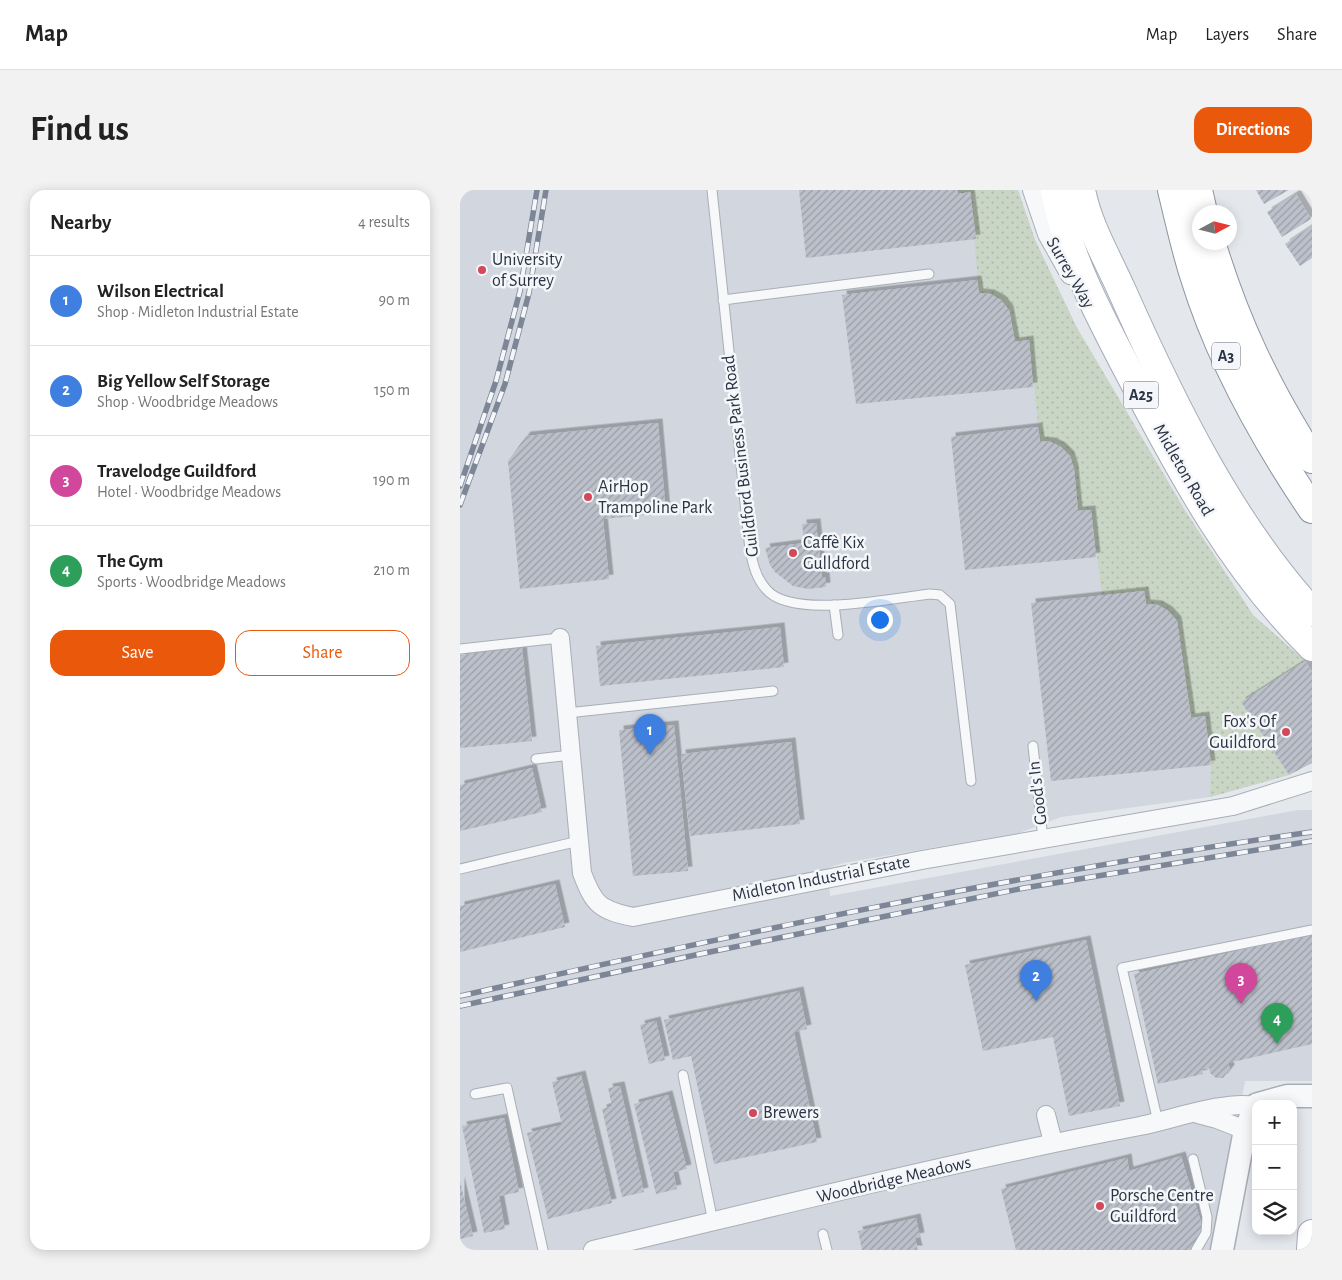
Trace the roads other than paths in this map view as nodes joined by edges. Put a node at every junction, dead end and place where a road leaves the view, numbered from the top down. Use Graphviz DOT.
graph roads {
  1 [pos="712,190"];
  2 [pos="1032,190"];
  3 [pos="1055,190"];
  4 [pos="1081,190"];
  5 [pos="1094,190"];
  6 [pos="1172,190"];
  7 [pos="1198,190"];
  8 [pos="1201,205"];
  9 [pos="1214,250"];
  10 [pos="1110,265"];
  11 [pos="929,274"];
  12 [pos="723,300"];
  13 [pos="1118,352"];
  14 [pos="1312,459"];
  15 [pos="1312,509"];
  16 [pos="834,605"];
  17 [pos="1312,612"];
  18 [pos="838,635"];
  19 [pos="560,638"];
  20 [pos="1312,647"];
  21 [pos="460,649"];
  22 [pos="773,691"];
  23 [pos="568,713"];
  24 [pos="1033,746"];
  25 [pos="571,755"];
  26 [pos="536,759"];
  27 [pos="971,781"];
  28 [pos="1312,781"];
  29 [pos="1043,840"];
  30 [pos="579,841"];
  31 [pos="460,869"];
  32 [pos="1312,930"];
  33 [pos="683,1075"];
  34 [pos="475,1094"];
  35 [pos="1287,1096"];
  36 [pos="1312,1096"];
  37 [pos="1273,1100"];
  38 [pos="1252,1104"];
  39 [pos="1312,1110"];
  40 [pos="1046,1114"];
  41 [pos="1195,1114"];
  42 [pos="1252,1114"];
  43 [pos="1158,1122"];
  44 [pos="1245,1130"];
  45 [pos="1052,1142"];
  46 [pos="1193,1159"];
  47 [pos="713,1222"];
  48 [pos="824,1234"];
  49 [pos="1312,1234"];
  50 [pos="544,1250"];
  51 [pos="593,1250"];
  52 [pos="827,1250"];
  53 [pos="1196,1250"];
  54 [pos="1222,1250"];
  55 [pos="1311,1250"];
  1 -- 12 [label="lane, Guildford Business Park Road"];
  2 -- 13 [label="street, Surrey Way"];
  3 -- 13 [label="main road, Midleton Road / A25"];
  4 -- 10 [label="main road, Midleton Road / A25"];
  5 -- 10 [label="main road"];
  6 -- 15 [label="main road, A3"];
  7 -- 8 [label="main road"];
  9 -- 14 [label="main road, A3"];
  10 -- 17 [label="main road, Midleton Road / A25"];
  11 -- 12 [label="lane"];
  12 -- 16 [label="lane, Guildford Business Park Road"];
  13 -- 20 [label="main road, Midleton Road / A25"];
  16 -- 18 [label="lane"];
  16 -- 27 [label="lane, Guildford Business Park Road"];
  19 -- 21 [label="lane"];
  19 -- 23 [label="street, Midleton Industrial Estate"];
  22 -- 23 [label="lane"];
  23 -- 25 [label="street, Midleton Industrial Estate"];
  24 -- 29 [label="lane, Good's In"];
  25 -- 26 [label="lane"];
  25 -- 30 [label="street, Midleton Industrial Estate"];
  28 -- 29 [label="street, Midleton Industrial Estate"];
  29 -- 30 [label="street, Midleton Industrial Estate"];
  30 -- 31 [label="lane"];
  32 -- 43 [label="lane"];
  33 -- 47 [label="lane"];
  34 -- 50 [label="lane"];
  35 -- 36 [label="street, Woodbridge Meadows"];
  35 -- 37 [label="street, Woodbridge Meadows"];
  35 -- 39 [label="street"];
  38 -- 41 [label="street, Woodbridge Meadows"];
  40 -- 45 [label="street"];
  41 -- 43 [label="street, Woodbridge Meadows"];
  41 -- 44 [label="street, Woodbridge Meadows"];
  42 -- 44 [label="street"];
  43 -- 45 [label="street, Woodbridge Meadows"];
  44 -- 54 [label="street"];
  45 -- 47 [label="street, Woodbridge Meadows"];
  46 -- 53 [label="lane"];
  47 -- 51 [label="street, Woodbridge Meadows"];
  48 -- 52 [label="lane"];
  49 -- 55 [label="main road"];
}
